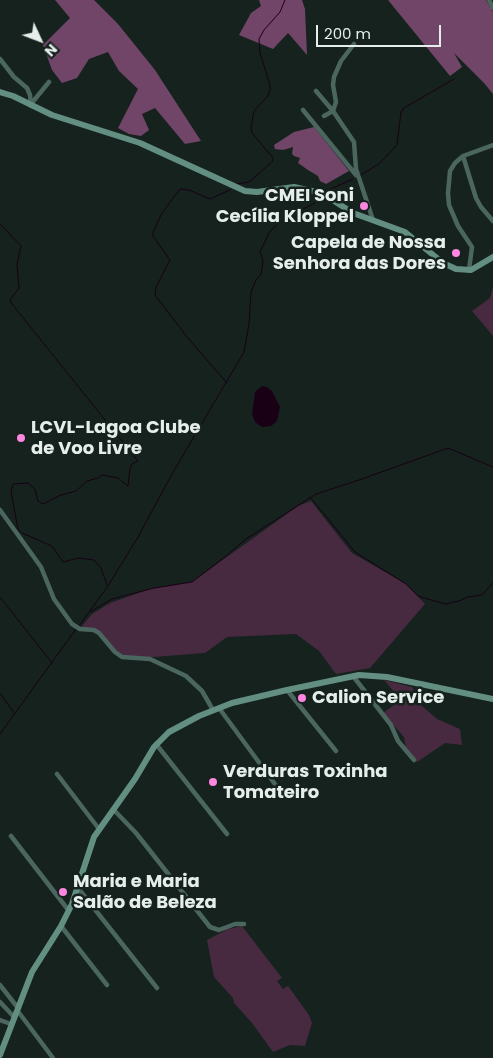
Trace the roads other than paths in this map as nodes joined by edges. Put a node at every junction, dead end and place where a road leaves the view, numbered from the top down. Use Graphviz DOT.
graph roads {
  1 [pos="489,0"];
  2 [pos="493,8"];
  3 [pos="354,44"];
  4 [pos="0,59"];
  5 [pos="49,82"];
  6 [pos="316,91"];
  7 [pos="0,92"];
  8 [pos="31,105"];
  9 [pos="303,110"];
  10 [pos="333,111"];
  11 [pos="324,116"];
  12 [pos="493,145"];
  13 [pos="464,156"];
  14 [pos="359,178"];
  15 [pos="374,221"];
  16 [pos="493,221"];
  17 [pos="493,257"];
  18 [pos="469,270"];
  19 [pos="0,510"];
  20 [pos="353,676"];
  21 [pos="285,690"];
  22 [pos="493,699"];
  23 [pos="216,709"];
  24 [pos="313,727"];
  25 [pos="156,744"];
  26 [pos="336,750"];
  27 [pos="414,760"];
  28 [pos="57,774"];
  29 [pos="283,795"];
  30 [pos="113,809"];
  31 [pos="99,828"];
  32 [pos="227,834"];
  33 [pos="11,836"];
  34 [pos="78,888"];
  35 [pos="69,911"];
  36 [pos="244,924"];
  37 [pos="61,926"];
  38 [pos="0,985"];
  39 [pos="107,985"];
  40 [pos="157,988"];
  41 [pos="0,1002"];
  42 [pos="16,1012"];
  43 [pos="0,1020"];
  44 [pos="12,1024"];
  45 [pos="0,1055"];
  46 [pos="53,1058"];
  1 -- 2 [label="street"];
  3 -- 10 [label="street"];
  4 -- 8 [label="street"];
  5 -- 8 [label="street"];
  6 -- 10 [label="street"];
  7 -- 8 [label="main road"];
  8 -- 15 [label="main road"];
  9 -- 14 [label="street"];
  10 -- 11 [label="street"];
  10 -- 14 [label="street"];
  12 -- 13 [label="street"];
  13 -- 16 [label="street"];
  13 -- 18 [label="street"];
  14 -- 15 [label="street"];
  15 -- 18 [label="main road"];
  17 -- 18 [label="main road"];
  19 -- 23 [label="street"];
  20 -- 21 [label="main road"];
  20 -- 22 [label="main road"];
  20 -- 27 [label="street"];
  21 -- 23 [label="main road"];
  21 -- 24 [label="street"];
  21 -- 26 [label="street"];
  23 -- 25 [label="main road"];
  23 -- 29 [label="street"];
  25 -- 30 [label="main road"];
  25 -- 32 [label="street"];
  28 -- 31 [label="street"];
  30 -- 31 [label="main road"];
  30 -- 36 [label="street"];
  31 -- 34 [label="main road"];
  33 -- 35 [label="street"];
  34 -- 35 [label="main road"];
  34 -- 40 [label="street"];
  35 -- 37 [label="main road"];
  37 -- 39 [label="street"];
  37 -- 42 [label="main road"];
  38 -- 42 [label="street"];
  41 -- 42 [label="street"];
  42 -- 44 [label="main road"];
  42 -- 46 [label="street"];
  43 -- 44 [label="street"];
  44 -- 45 [label="main road"];
}
